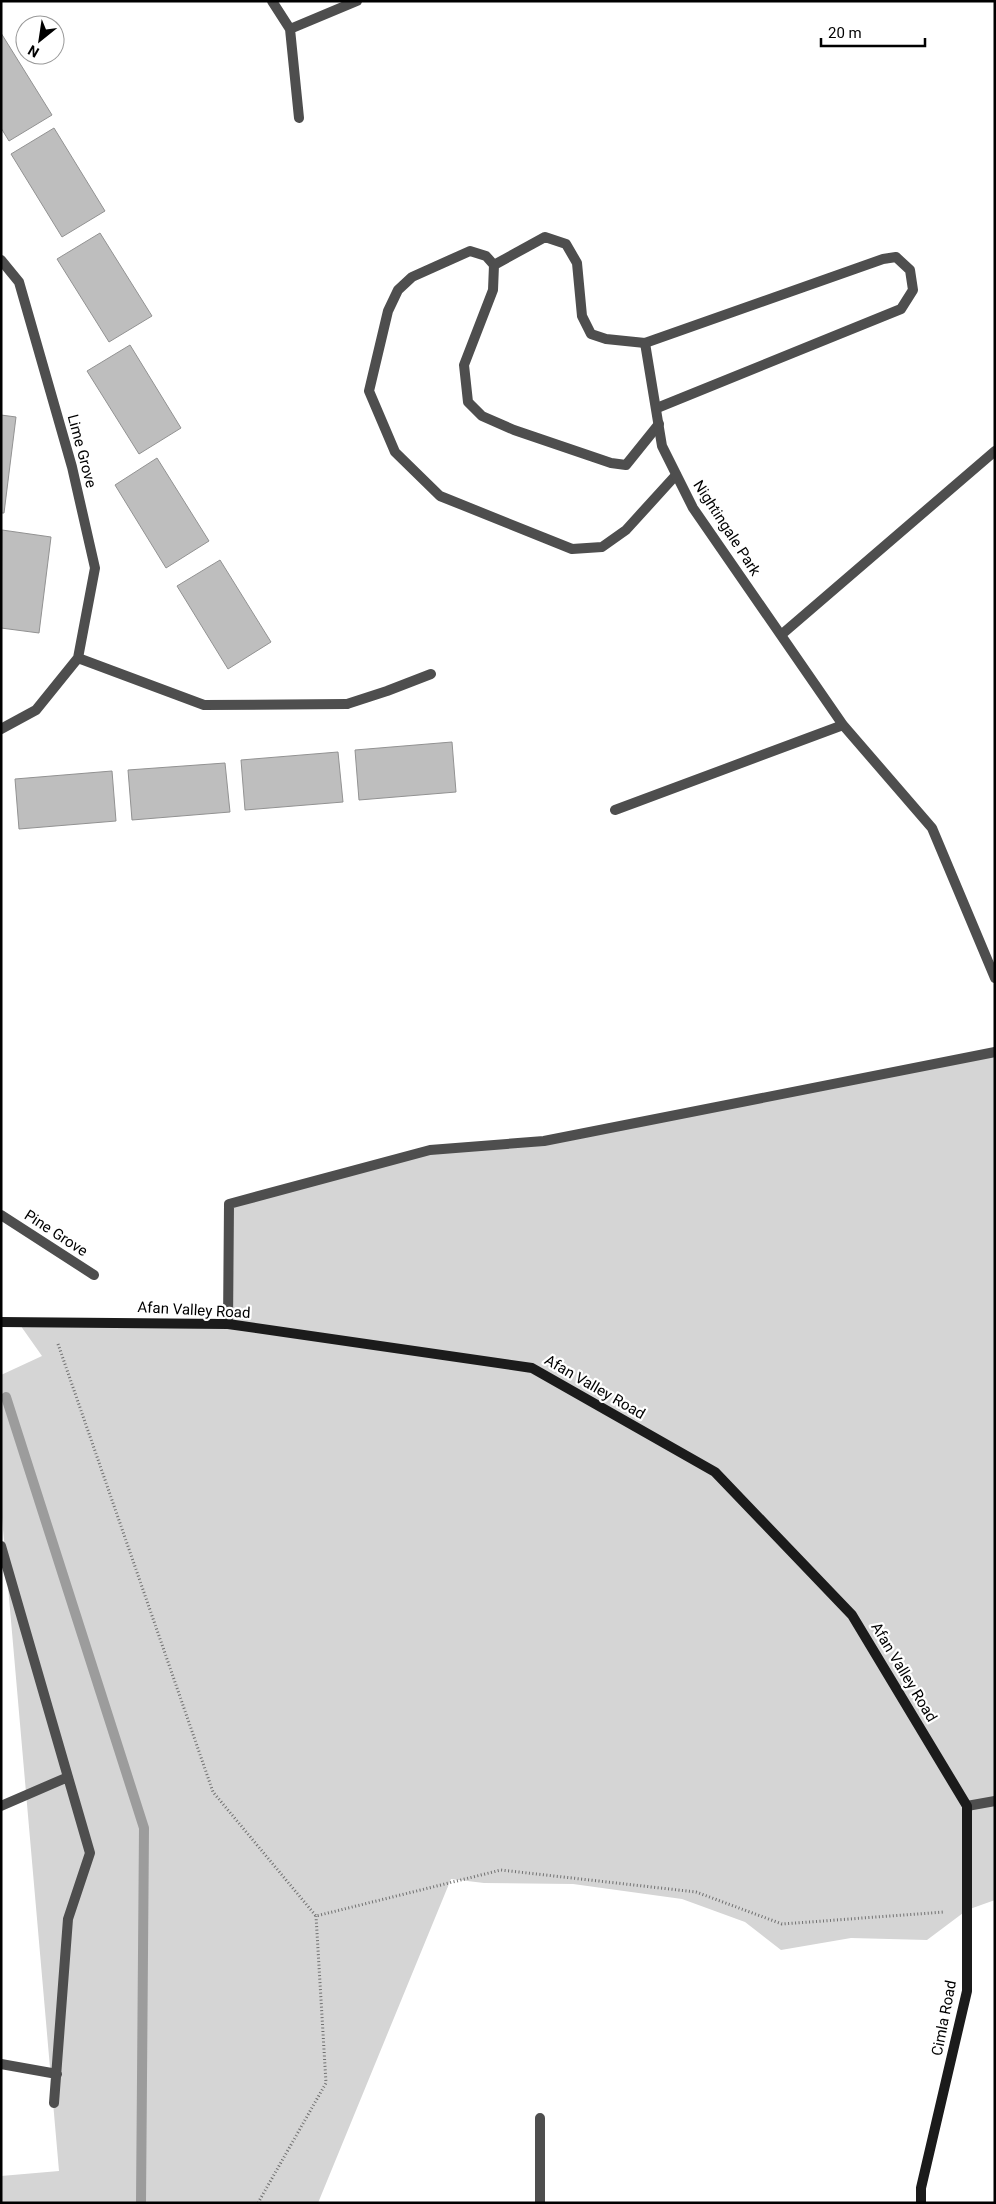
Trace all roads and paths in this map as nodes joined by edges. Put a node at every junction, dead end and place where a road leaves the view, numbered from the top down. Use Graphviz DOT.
graph roads {
  1 [pos="272,1"];
  2 [pos="357,1"];
  3 [pos="290,29"];
  4 [pos="300,118"];
  5 [pos="1,260"];
  6 [pos="494,265"];
  7 [pos="645,343"];
  8 [pos="657,408"];
  9 [pos="659,424"];
  10 [pos="992,458"];
  11 [pos="676,475"];
  12 [pos="781,635"];
  13 [pos="78,658"];
  14 [pos="431,674"];
  15 [pos="843,725"];
  16 [pos="1,729"];
  17 [pos="615,810"];
  18 [pos="995,978"];
  19 [pos="995,1052"];
  20 [pos="1,1215"];
  21 [pos="94,1276"];
  22 [pos="1,1322"];
  23 [pos="50,1322"];
  24 [pos="228,1324"];
  25 [pos="1,1546"];
  26 [pos="68,1777"];
  27 [pos="995,1800"];
  28 [pos="1,1806"];
  29 [pos="967,1806"];
  30 [pos="967,1910"];
  31 [pos="316,1916"];
  32 [pos="1,2064"];
  33 [pos="57,2074"];
  34 [pos="54,2103"];
  35 [pos="540,2118"];
  36 [pos="258,2203"];
  37 [pos="540,2203"];
  38 [pos="921,2203"];
  1 -- 3 [label="street"];
  2 -- 3 [label="street"];
  3 -- 4 [label="street"];
  5 -- 13 [label="street, Lime Grove"];
  6 -- 7 [label="street"];
  6 -- 9 [label="street"];
  6 -- 11 [label="street"];
  7 -- 8 [label="street, Nightingale Park"];
  7 -- 8 [label="street"];
  8 -- 9 [label="street, Nightingale Park"];
  9 -- 11 [label="street, Nightingale Park"];
  10 -- 12 [label="street"];
  11 -- 12 [label="street, Nightingale Park"];
  12 -- 15 [label="street, Nightingale Park"];
  13 -- 14 [label="street"];
  13 -- 16 [label="street, Lime Grove"];
  15 -- 17 [label="street"];
  15 -- 18 [label="street, Nightingale Park"];
  19 -- 24 [label="street"];
  20 -- 21 [label="street, Pine Grove"];
  22 -- 23 [label="main road, Afan Valley Road"];
  23 -- 24 [label="main road, Afan Valley Road"];
  23 -- 31 [label="path"];
  24 -- 29 [label="main road, Afan Valley Road"];
  25 -- 26 [label="street"];
  26 -- 28 [label="street"];
  26 -- 33 [label="street"];
  27 -- 29 [label="street"];
  29 -- 30 [label="main road, Cimla Road"];
  30 -- 31 [label="path"];
  30 -- 38 [label="main road, Cimla Road"];
  31 -- 36 [label="path"];
  32 -- 33 [label="street"];
  33 -- 34 [label="street"];
  35 -- 37 [label="street"];
}
